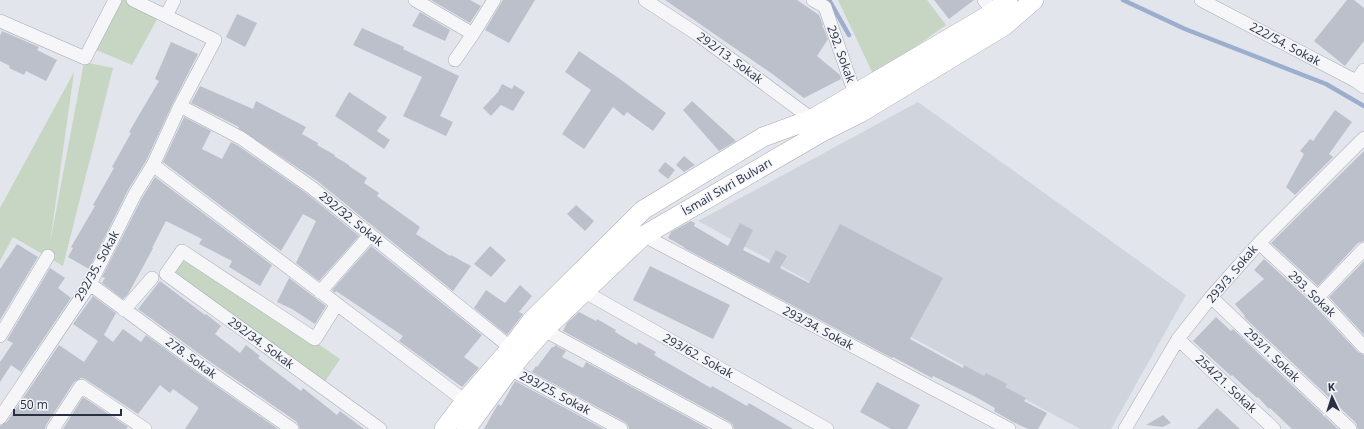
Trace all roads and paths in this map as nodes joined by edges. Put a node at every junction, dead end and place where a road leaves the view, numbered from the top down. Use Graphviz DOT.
graph roads {
  1 [pos="115,0"];
  2 [pos="133,0"];
  3 [pos="174,0"];
  4 [pos="416,0"];
  5 [pos="494,0"];
  6 [pos="645,0"];
  7 [pos="813,0"];
  8 [pos="1034,0"];
  9 [pos="1201,0"];
  10 [pos="997,10"];
  11 [pos="166,16"];
  12 [pos="0,21"];
  13 [pos="473,34"];
  14 [pos="455,60"];
  15 [pos="1364,70"];
  16 [pos="1360,84"];
  17 [pos="856,95"];
  18 [pos="180,106"];
  19 [pos="860,114"];
  20 [pos="812,119"];
  21 [pos="1364,138"];
  22 [pos="153,165"];
  23 [pos="628,225"];
  24 [pos="370,235"];
  25 [pos="643,236"];
  26 [pos="1258,243"];
  27 [pos="1364,249"];
  28 [pos="48,256"];
  29 [pos="152,278"];
  30 [pos="90,284"];
  31 [pos="577,287"];
  32 [pos="320,292"];
  33 [pos="1318,297"];
  34 [pos="1212,298"];
  35 [pos="337,304"];
  36 [pos="124,310"];
  37 [pos="544,330"];
  38 [pos="0,336"];
  39 [pos="1178,339"];
  40 [pos="1364,347"];
  41 [pos="511,348"];
  42 [pos="510,369"];
  43 [pos="465,401"];
  44 [pos="0,418"];
  45 [pos="469,428"];
  46 [pos="53,429"];
  47 [pos="145,429"];
  48 [pos="292,429"];
  49 [pos="380,429"];
  50 [pos="444,429"];
  51 [pos="620,429"];
  52 [pos="726,429"];
  53 [pos="827,429"];
  54 [pos="1009,429"];
  55 [pos="1125,429"];
  56 [pos="1274,429"];
  57 [pos="1350,429"];
  1 -- 12 [label="street"];
  2 -- 11 [label="street"];
  3 -- 11 [label="street"];
  4 -- 13 [label="street"];
  5 -- 13 [label="street"];
  6 -- 20 [label="street, 292/13. Sokak"];
  7 -- 17 [label="street, 292. Sokak"];
  8 -- 10 [label="main road, İsmail Sivri Bulvarı"];
  9 -- 16 [label="street, 222/54. Sokak"];
  10 -- 17 [label="main road, İsmail Sivri Bulvarı"];
  10 -- 19 [label="main road, İsmail Sivri Bulvarı"];
  11 -- 18 [label="street, 292/35. Sokak"];
  13 -- 14 [label="street"];
  15 -- 16 [label="street, 222/54. Sokak"];
  17 -- 19 [label="street, 292. Sokak"];
  17 -- 20 [label="main road, İsmail Sivri Bulvarı"];
  18 -- 22 [label="street, 292/35. Sokak"];
  18 -- 24 [label="street, 292/32. Sokak"];
  19 -- 25 [label="main road, İsmail Sivri Bulvarı"];
  20 -- 23 [label="main road, İsmail Sivri Bulvarı"];
  21 -- 26 [label="street, 293/3. Sokak"];
  22 -- 30 [label="street, 292/35. Sokak"];
  22 -- 32 [label="street"];
  23 -- 25 [label="street, 293/34. Sokak"];
  23 -- 31 [label="main road, İsmail Sivri Bulvarı"];
  24 -- 32 [label="street"];
  24 -- 41 [label="street, 292/32. Sokak"];
  25 -- 31 [label="main road, İsmail Sivri Bulvarı"];
  25 -- 54 [label="street, 293/34. Sokak"];
  26 -- 33 [label="street, 293. Sokak"];
  26 -- 34 [label="street, 293/3. Sokak"];
  27 -- 33 [label="street"];
  28 -- 38 [label="street"];
  29 -- 36 [label="street"];
  30 -- 36 [label="street, 278. Sokak"];
  30 -- 44 [label="street, 292/35. Sokak"];
  31 -- 37 [label="main road, İsmail Sivri Bulvarı"];
  31 -- 41 [label="main road, İsmail Sivri Bulvarı"];
  31 -- 53 [label="street, 293/62. Sokak"];
  32 -- 35 [label="street"];
  33 -- 40 [label="street, 293. Sokak"];
  34 -- 39 [label="street, 293/3. Sokak"];
  34 -- 57 [label="street, 293/1. Sokak"];
  35 -- 43 [label="street"];
  35 -- 49 [label="street, 292/34. Sokak"];
  36 -- 48 [label="street, 278. Sokak"];
  37 -- 42 [label="main road, İsmail Sivri Bulvarı"];
  37 -- 52 [label="street"];
  39 -- 55 [label="street, 293/3. Sokak"];
  39 -- 56 [label="street, 254/21. Sokak"];
  41 -- 43 [label="main road, İsmail Sivri Bulvarı"];
  42 -- 45 [label="main road, İsmail Sivri Bulvarı"];
  42 -- 51 [label="street, 293/25. Sokak"];
  43 -- 50 [label="main road, İsmail Sivri Bulvarı"];
  46 -- 47 [label="street"];
}
